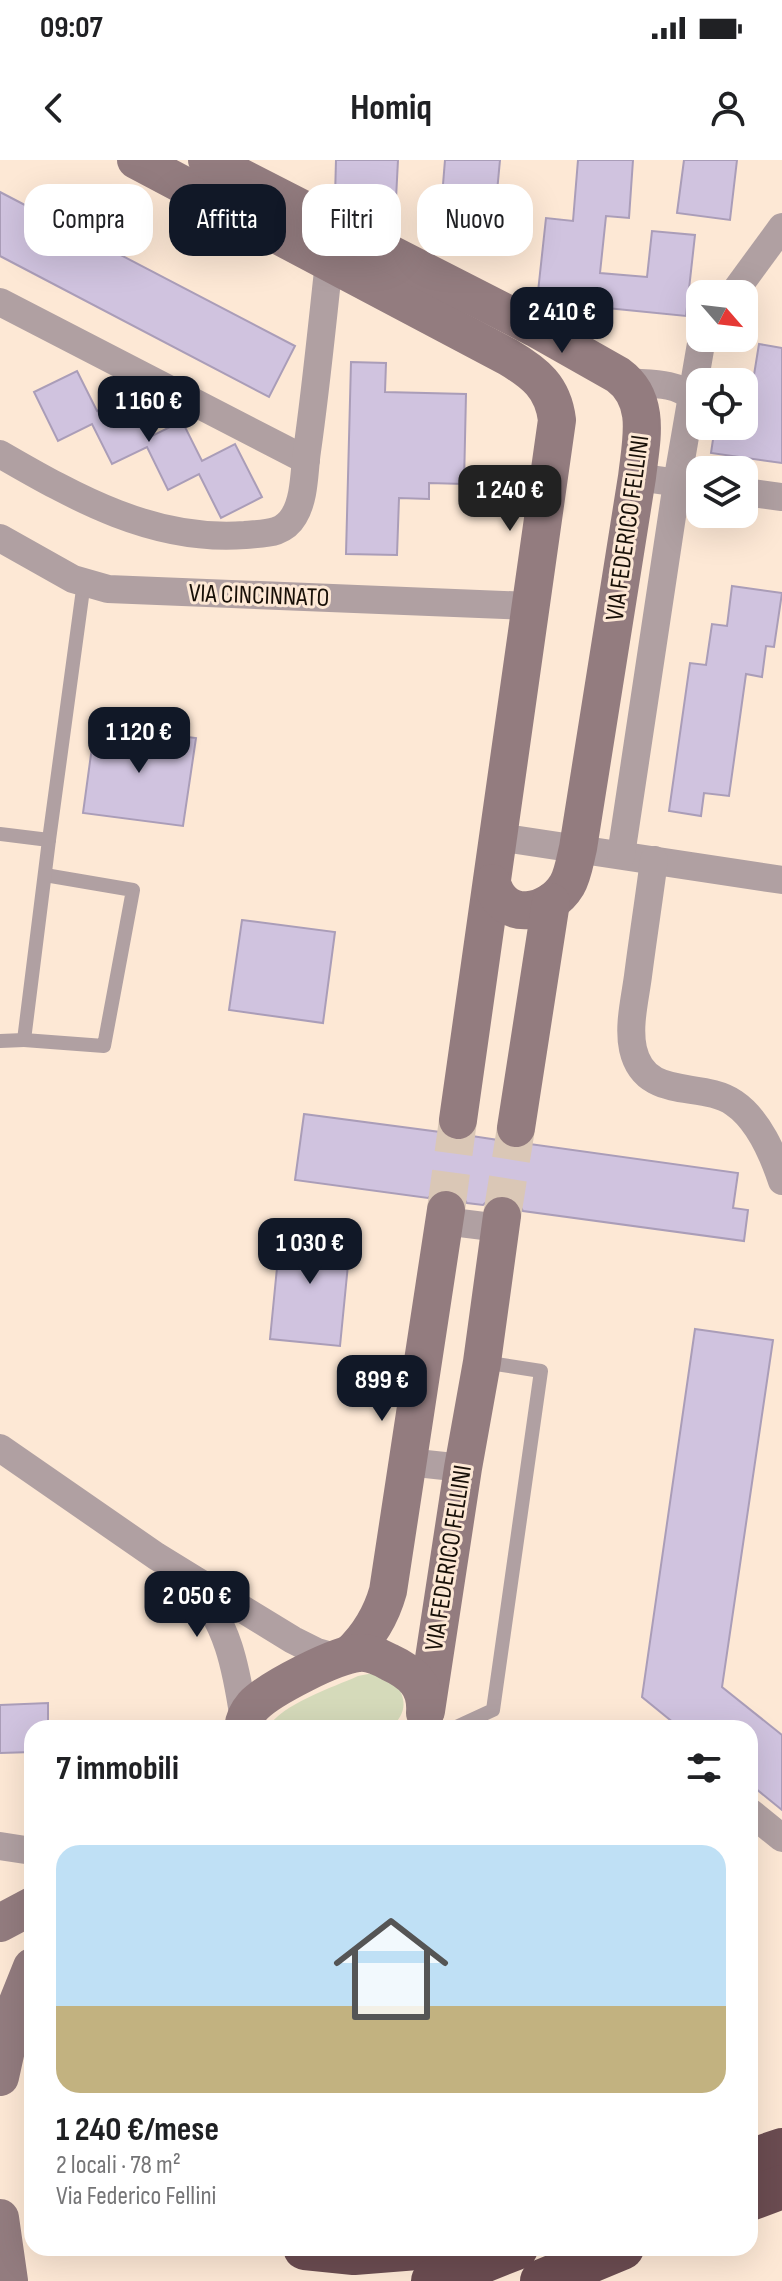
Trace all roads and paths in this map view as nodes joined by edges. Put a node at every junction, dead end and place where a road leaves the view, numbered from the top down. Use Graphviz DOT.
graph roads {
  1 [pos="136,160"];
  2 [pos="207,160"];
  3 [pos="302,224"];
  4 [pos="782,227"];
  5 [pos="302,232"];
  6 [pos="336,256"];
  7 [pos="350,256"];
  8 [pos="359,256"];
  9 [pos="743,280"];
  10 [pos="0,302"];
  11 [pos="623,379"];
  12 [pos="686,391"];
  13 [pos="557,420"];
  14 [pos="0,454"];
  15 [pos="306,460"];
  16 [pos="637,477"];
  17 [pos="686,485"];
  18 [pos="758,494"];
  19 [pos="686,496"];
  20 [pos="782,497"];
  21 [pos="0,538"];
  22 [pos="84,582"];
  23 [pos="530,606"];
  24 [pos="0,834"];
  25 [pos="498,837"];
  26 [pos="49,840"];
  27 [pos="578,848"];
  28 [pos="621,855"];
  29 [pos="654,860"];
  30 [pos="45,875"];
  31 [pos="782,880"];
  32 [pos="492,883"];
  33 [pos="551,902"];
  34 [pos="24,1040"];
  35 [pos="0,1041"];
  36 [pos="458,1120"];
  37 [pos="516,1128"];
  38 [pos="782,1181"];
  39 [pos="445,1215"];
  40 [pos="501,1222"];
  41 [pos="482,1362"];
  42 [pos="0,1448"];
  43 [pos="407,1462"];
  44 [pos="463,1468"];
  45 [pos="156,1556"];
  46 [pos="344,1656"];
  47 [pos="242,1720"];
  48 [pos="246,1720"];
  49 [pos="432,1720"];
  50 [pos="433,1720"];
  51 [pos="443,1720"];
  52 [pos="758,1818"];
  53 [pos="782,1838"];
  54 [pos="24,1987"];
  55 [pos="0,2077"];
  56 [pos="768,2162"];
  57 [pos="758,2183"];
  58 [pos="0,2218"];
  59 [pos="496,2256"];
  60 [pos="603,2256"];
  61 [pos="9,2281"];
  62 [pos="433,2281"];
  63 [pos="542,2281"];
  1 -- 5 [label="street"];
  2 -- 3 [label="street"];
  4 -- 9 [label="street"];
  6 -- 15 [label="street"];
  7 -- 13 [label="street"];
  8 -- 11 [label="street"];
  10 -- 15 [label="street"];
  11 -- 12 [label="street"];
  11 -- 13 [label="street"];
  11 -- 16 [label="street, VIA FEDERICO FELLINI"];
  13 -- 23 [label="street"];
  14 -- 15 [label="street"];
  16 -- 17 [label="street"];
  16 -- 27 [label="street, VIA FEDERICO FELLINI"];
  18 -- 20 [label="street"];
  19 -- 28 [label="street, VIA FEDERICO FELLINI"];
  21 -- 22 [label="street, VIA CINCINNATO"];
  22 -- 23 [label="street, VIA CINCINNATO"];
  22 -- 26 [label="lane"];
  23 -- 25 [label="street"];
  24 -- 26 [label="lane"];
  25 -- 27 [label="street"];
  25 -- 32 [label="street"];
  26 -- 30 [label="lane"];
  27 -- 28 [label="street"];
  27 -- 33 [label="street, VIA FEDERICO FELLINI"];
  28 -- 29 [label="street"];
  29 -- 31 [label="street"];
  29 -- 38 [label="street"];
  30 -- 34 [label="lane"];
  30 -- 34 [label="lane"];
  32 -- 33 [label="street"];
  32 -- 36 [label="street"];
  33 -- 37 [label="street, VIA FEDERICO FELLINI"];
  34 -- 35 [label="lane"];
  39 -- 40 [label="street"];
  39 -- 43 [label="street"];
  40 -- 41 [label="street, VIA FEDERICO FELLINI"];
  41 -- 44 [label="street, VIA FEDERICO FELLINI"];
  41 -- 51 [label="lane"];
  42 -- 45 [label="street"];
  43 -- 44 [label="street"];
  43 -- 46 [label="street"];
  44 -- 50 [label="street, VIA FEDERICO FELLINI"];
  45 -- 46 [label="street"];
  45 -- 47 [label="street"];
  46 -- 48 [label="street"];
  46 -- 49 [label="street"];
  52 -- 53 [label="street"];
  54 -- 55 [label="street"];
  56 -- 57 [label="highway"];
  58 -- 61 [label="street"];
  59 -- 62 [label="highway"];
  60 -- 63 [label="highway"];
}
